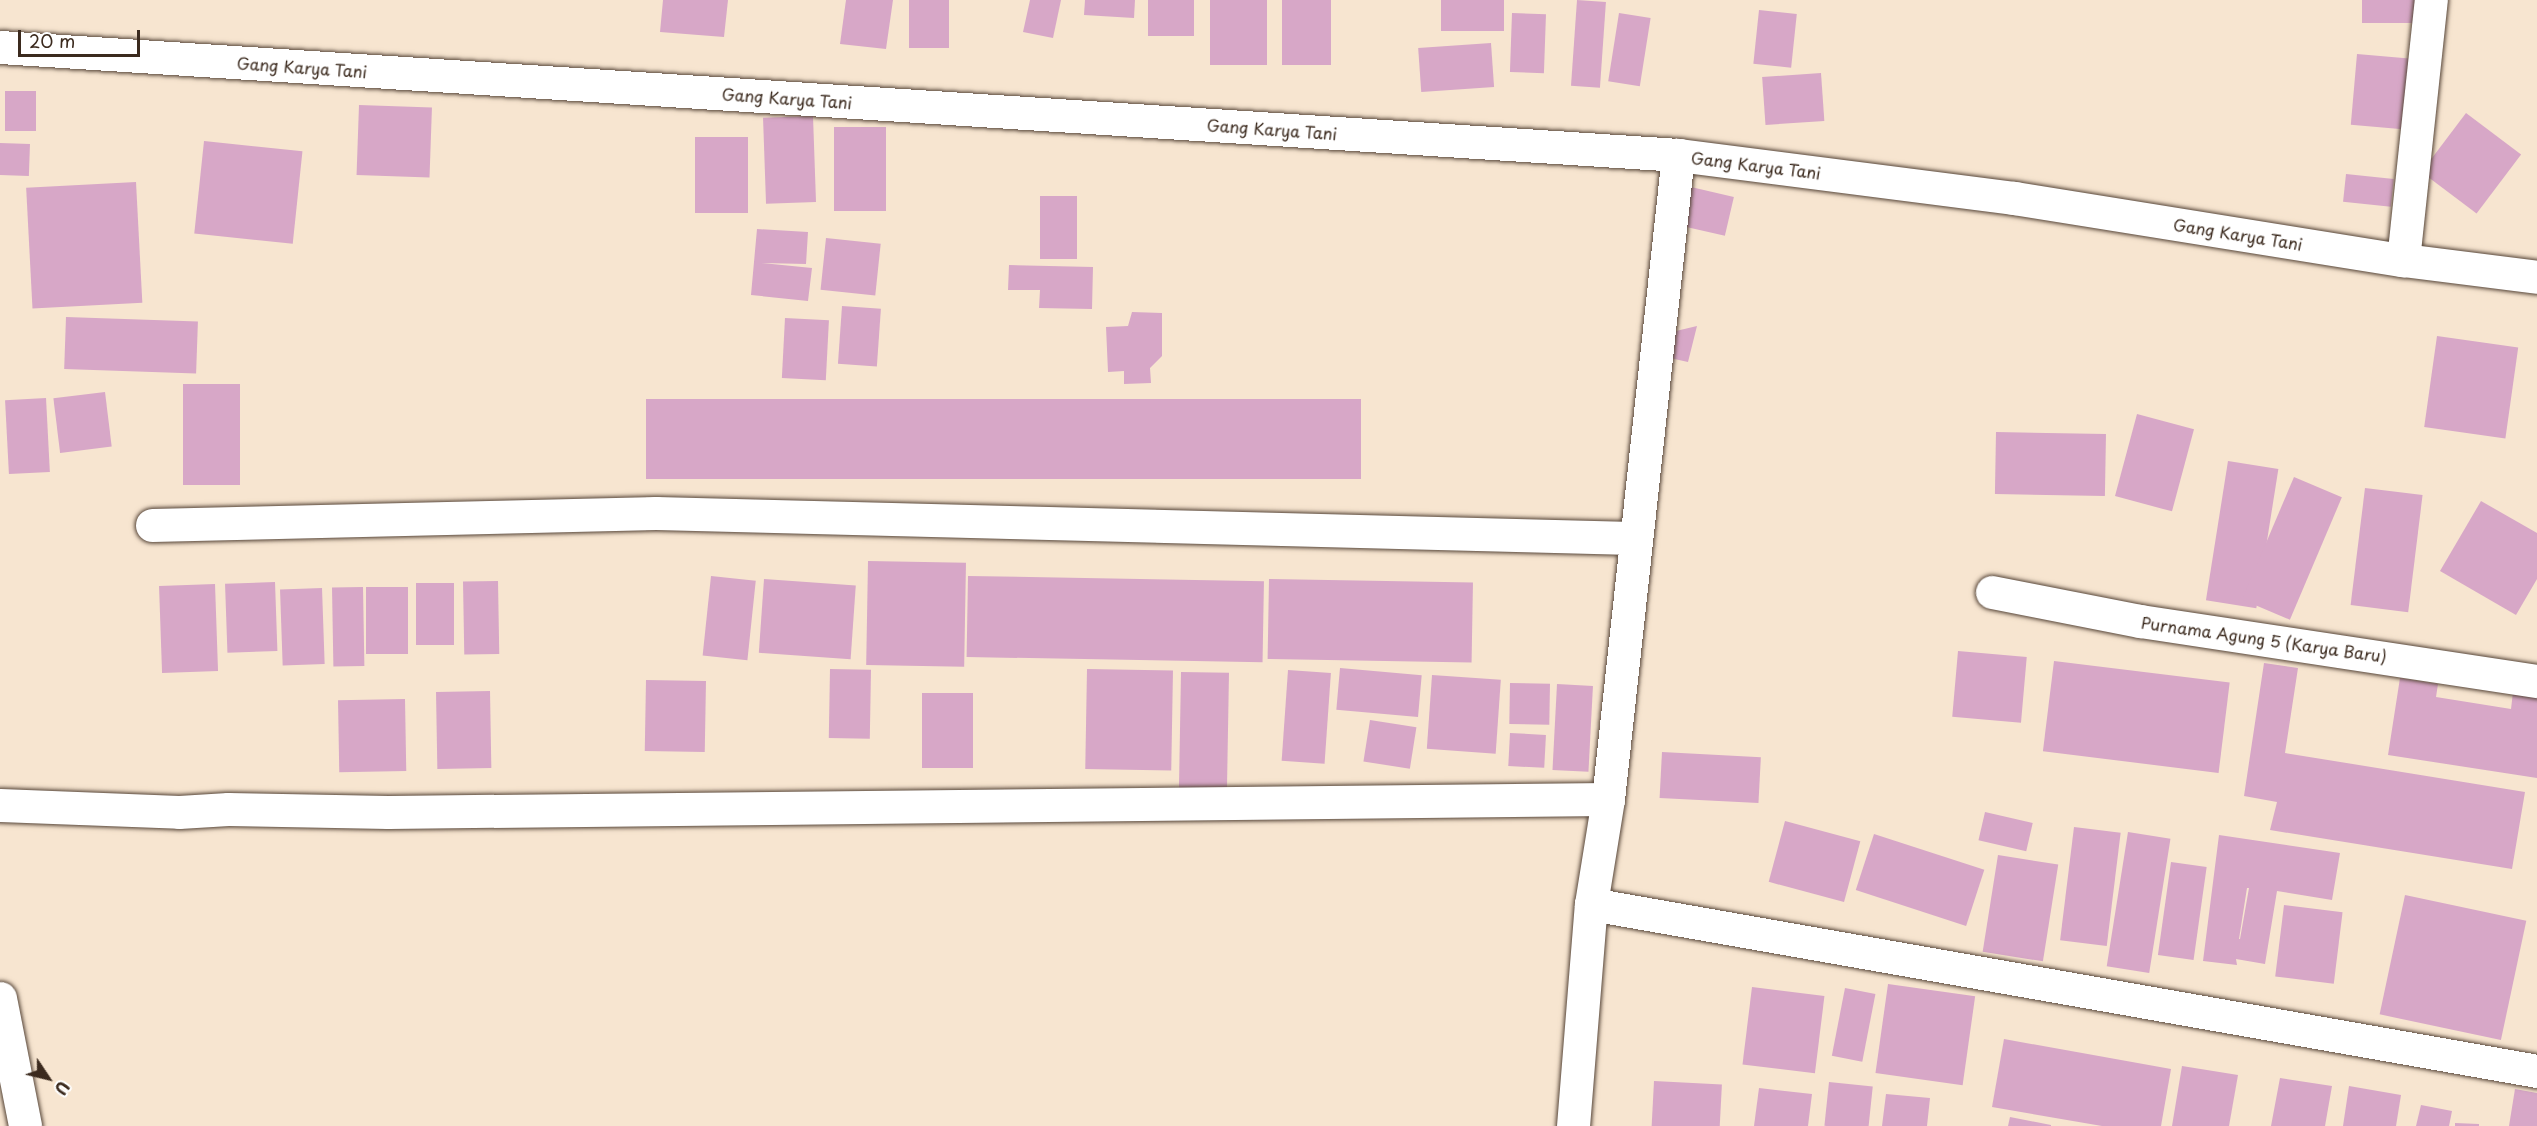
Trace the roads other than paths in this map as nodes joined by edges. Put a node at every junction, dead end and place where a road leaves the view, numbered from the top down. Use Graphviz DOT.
graph roads {
  1 [pos="2431,0"];
  2 [pos="0,47"];
  3 [pos="1678,155"];
  4 [pos="2403,260"];
  5 [pos="2537,277"];
  6 [pos="152,525"];
  7 [pos="1633,538"];
  8 [pos="1992,592"];
  9 [pos="2537,681"];
  10 [pos="1608,799"];
  11 [pos="0,805"];
  12 [pos="1591,904"];
  13 [pos="0,998"];
  14 [pos="2537,1071"];
  15 [pos="25,1126"];
  16 [pos="1573,1126"];
  1 -- 4 [label="street"];
  2 -- 3 [label="street, Gang Karya Tani"];
  3 -- 4 [label="street, Gang Karya Tani"];
  3 -- 7 [label="street"];
  4 -- 5 [label="street, Gang Karya Tani"];
  6 -- 7 [label="street"];
  7 -- 10 [label="street"];
  8 -- 9 [label="street, Purnama Agung 5 (Karya Baru)"];
  10 -- 11 [label="street"];
  10 -- 12 [label="street"];
  12 -- 14 [label="street"];
  12 -- 16 [label="street"];
  13 -- 15 [label="street"];
}
